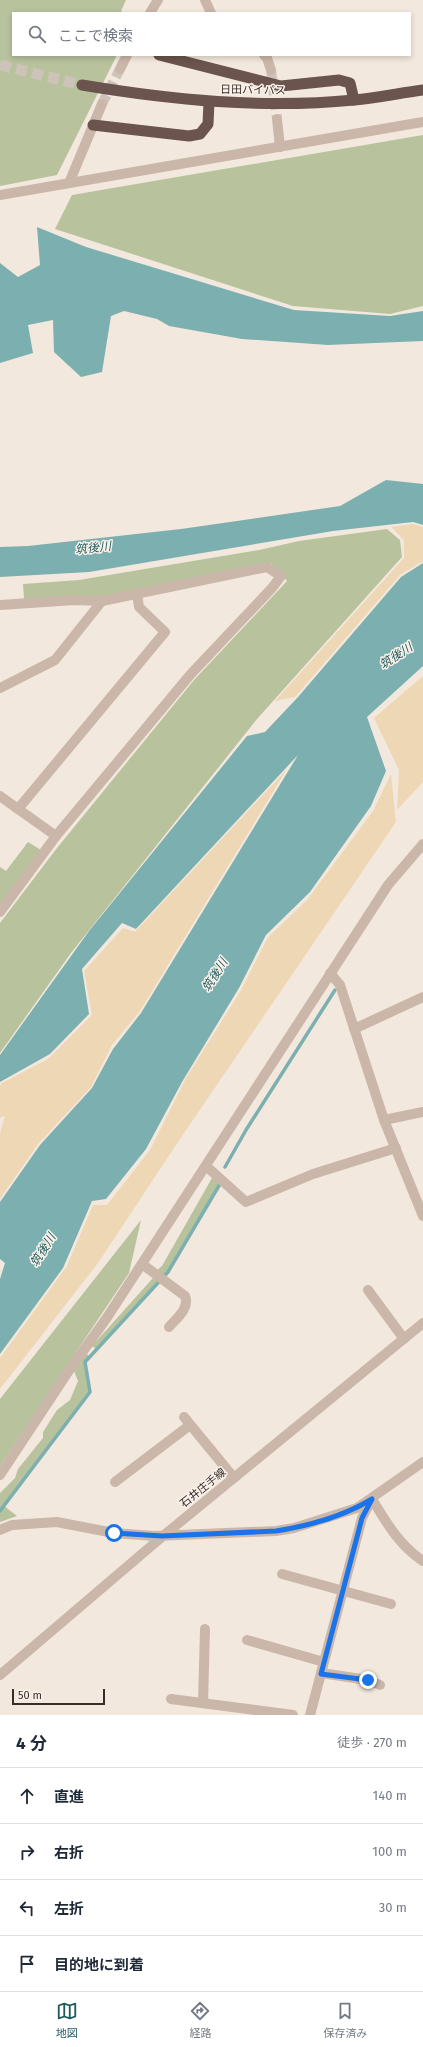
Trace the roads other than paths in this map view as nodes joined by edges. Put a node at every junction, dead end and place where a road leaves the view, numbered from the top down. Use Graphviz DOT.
graph roads {
  1 [pos="158,0"];
  2 [pos="205,0"];
  3 [pos="151,12"];
  4 [pos="211,12"];
  5 [pos="126,56"];
  6 [pos="163,56"];
  7 [pos="265,56"];
  8 [pos="120,69"];
  9 [pos="271,70"];
  10 [pos="82,85"];
  11 [pos="423,90"];
  12 [pos="354,100"];
  13 [pos="209,102"];
  14 [pos="102,104"];
  15 [pos="277,120"];
  16 [pos="423,122"];
  17 [pos="93,125"];
  18 [pos="280,147"];
  19 [pos="69,182"];
  20 [pos="0,195"];
  21 [pos="137,594"];
  22 [pos="102,601"];
  23 [pos="0,605"];
  24 [pos="0,688"];
  25 [pos="0,796"];
  26 [pos="18,809"];
  27 [pos="56,836"];
  28 [pos="423,844"];
  29 [pos="0,912"];
  30 [pos="330,973"];
  31 [pos="423,997"];
  32 [pos="354,1029"];
  33 [pos="423,1112"];
  34 [pos="384,1120"];
  35 [pos="396,1148"];
  36 [pos="206,1166"];
  37 [pos="423,1216"];
  38 [pos="142,1264"];
  39 [pos="368,1290"];
  40 [pos="423,1323"];
  41 [pos="169,1327"];
  42 [pos="404,1339"];
  43 [pos="423,1462"];
  44 [pos="0,1475"];
  45 [pos="234,1478"];
  46 [pos="115,1482"];
  47 [pos="372,1499"];
  48 [pos="0,1530"];
  49 [pos="162,1536"];
  50 [pos="423,1560"];
  51 [pos="282,1574"];
  52 [pos="343,1590"];
  53 [pos="391,1604"];
  54 [pos="205,1629"];
  55 [pos="246,1640"];
  56 [pos="324,1662"];
  57 [pos="321,1674"];
  58 [pos="0,1675"];
  59 [pos="380,1685"];
  60 [pos="171,1699"];
  61 [pos="203,1703"];
  62 [pos="293,1715"];
  63 [pos="310,1715"];
  1 -- 3 [label="street"];
  2 -- 4 [label="street"];
  5 -- 8 [label="street"];
  6 -- 12 [label="highway"];
  7 -- 9 [label="street"];
  10 -- 13 [label="highway, 日田バイパス"];
  11 -- 12 [label="highway, 日田バイパス"];
  12 -- 13 [label="highway, 日田バイパス"];
  13 -- 17 [label="highway"];
  14 -- 17 [label="street"];
  15 -- 18 [label="street"];
  16 -- 18 [label="street"];
  17 -- 19 [label="street"];
  18 -- 19 [label="street"];
  19 -- 20 [label="street"];
  21 -- 22 [label="street"];
  21 -- 26 [label="street"];
  21 -- 27 [label="street"];
  22 -- 23 [label="street"];
  22 -- 24 [label="street"];
  25 -- 26 [label="street"];
  26 -- 27 [label="street"];
  27 -- 29 [label="street"];
  28 -- 30 [label="street"];
  30 -- 32 [label="street"];
  30 -- 36 [label="street"];
  31 -- 32 [label="street"];
  32 -- 34 [label="street"];
  33 -- 34 [label="street"];
  34 -- 35 [label="street"];
  35 -- 36 [label="street"];
  35 -- 37 [label="street"];
  36 -- 38 [label="street"];
  38 -- 41 [label="street"];
  38 -- 44 [label="street"];
  39 -- 42 [label="street"];
  40 -- 42 [label="street, 石井庄手線"];
  42 -- 45 [label="street, 石井庄手線"];
  43 -- 47 [label="street"];
  45 -- 46 [label="street"];
  45 -- 49 [label="street, 石井庄手線"];
  47 -- 49 [label="street"];
  47 -- 50 [label="street"];
  47 -- 52 [label="street"];
  48 -- 49 [label="street"];
  49 -- 58 [label="street, 石井庄手線"];
  51 -- 52 [label="street"];
  52 -- 53 [label="street"];
  52 -- 56 [label="street"];
  54 -- 61 [label="street"];
  55 -- 56 [label="street"];
  56 -- 57 [label="street"];
  57 -- 59 [label="street"];
  57 -- 63 [label="street"];
  60 -- 61 [label="street"];
  61 -- 62 [label="street"];
}
